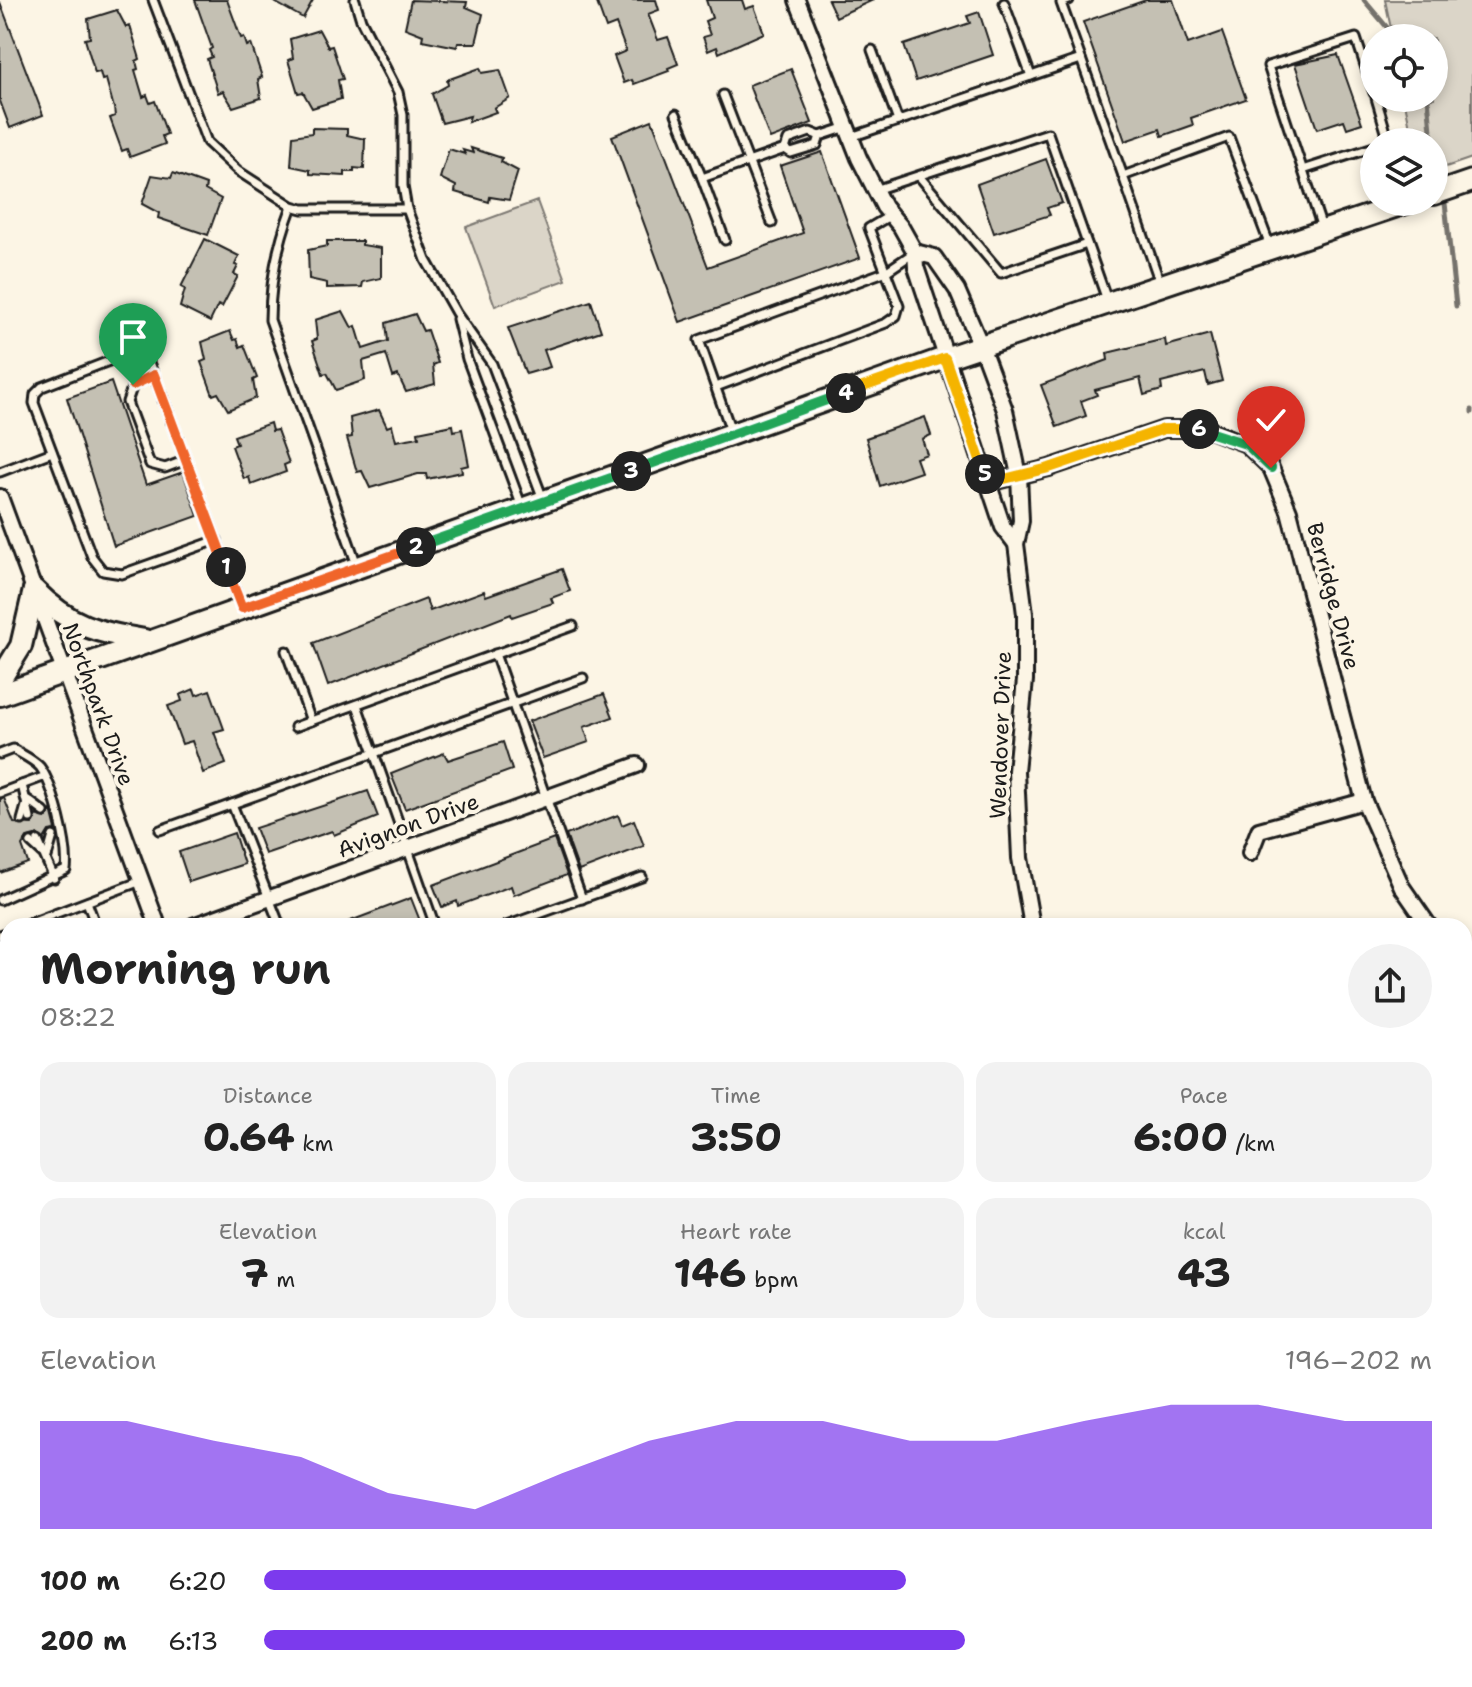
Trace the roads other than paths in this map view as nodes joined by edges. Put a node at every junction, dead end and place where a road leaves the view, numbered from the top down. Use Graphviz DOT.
graph roads {
  1 [pos="153,0"];
  2 [pos="355,0"];
  3 [pos="797,0"];
  4 [pos="1069,0"];
  5 [pos="1004,3"];
  6 [pos="872,50"];
  7 [pos="1360,50"];
  8 [pos="1081,59"];
  9 [pos="1031,76"];
  10 [pos="723,95"];
  11 [pos="676,114"];
  12 [pos="898,121"];
  13 [pos="849,132"];
  14 [pos="820,136"];
  15 [pos="785,149"];
  16 [pos="1360,152"];
  17 [pos="749,162"];
  18 [pos="1303,170"];
  19 [pos="919,176"];
  20 [pos="1123,176"];
  21 [pos="702,178"];
  22 [pos="1472,181"];
  23 [pos="1448,189"];
  24 [pos="875,190"];
  25 [pos="292,206"];
  26 [pos="407,209"];
  27 [pos="891,215"];
  28 [pos="1367,216"];
  29 [pos="772,223"];
  30 [pos="1323,231"];
  31 [pos="725,240"];
  32 [pos="1087,244"];
  33 [pos="1271,248"];
  34 [pos="915,252"];
  35 [pos="887,271"];
  36 [pos="1161,285"];
  37 [pos="1108,302"];
  38 [pos="456,313"];
  39 [pos="981,346"];
  40 [pos="945,358"];
  41 [pos="154,375"];
  42 [pos="716,387"];
  43 [pos="732,434"];
  44 [pos="52,452"];
  45 [pos="186,460"];
  46 [pos="0,472"];
  47 [pos="1019,475"];
  48 [pos="988,483"];
  49 [pos="0,498"];
  50 [pos="544,502"];
  51 [pos="522,509"];
  52 [pos="217,540"];
  53 [pos="1016,544"];
  54 [pos="358,567"];
  55 [pos="34,590"];
  56 [pos="242,608"];
  57 [pos="573,626"];
  58 [pos="148,641"];
  59 [pos="286,651"];
  60 [pos="495,654"];
  61 [pos="63,673"];
  62 [pos="583,678"];
  63 [pos="0,680"];
  64 [pos="0,695"];
  65 [pos="512,703"];
  66 [pos="357,705"];
  67 [pos="311,721"];
  68 [pos="295,727"];
  69 [pos="374,752"];
  70 [pos="0,754"];
  71 [pos="637,765"];
  72 [pos="43,777"];
  73 [pos="22,785"];
  74 [pos="0,793"];
  75 [pos="546,798"];
  76 [pos="28,800"];
  77 [pos="1364,801"];
  78 [pos="232,804"];
  79 [pos="160,830"];
  80 [pos="53,836"];
  81 [pos="37,841"];
  82 [pos="407,848"];
  83 [pos="1250,853"];
  84 [pos="47,857"];
  85 [pos="642,877"];
  86 [pos="54,878"];
  87 [pos="141,881"];
  88 [pos="269,898"];
  89 [pos="582,899"];
  90 [pos="0,900"];
  91 [pos="87,902"];
  92 [pos="44,918"];
  93 [pos="93,918"];
  94 [pos="155,918"];
  95 [pos="215,918"];
  96 [pos="277,918"];
  97 [pos="432,918"];
  98 [pos="529,918"];
  99 [pos="1031,918"];
  100 [pos="1423,918"];
  1 -- 25 [label="lane"];
  2 -- 26 [label="lane"];
  3 -- 13 [label="street"];
  4 -- 8 [label="lane"];
  5 -- 9 [label="lane"];
  6 -- 12 [label="lane"];
  7 -- 18 [label="lane"];
  8 -- 9 [label="lane"];
  8 -- 20 [label="lane"];
  9 -- 12 [label="lane"];
  10 -- 17 [label="lane"];
  11 -- 21 [label="lane"];
  12 -- 13 [label="lane"];
  13 -- 14 [label="lane"];
  13 -- 24 [label="street"];
  14 -- 15 [label="lane"];
  14 -- 15 [label="lane"];
  15 -- 17 [label="lane"];
  16 -- 18 [label="lane"];
  17 -- 21 [label="lane"];
  17 -- 29 [label="lane"];
  18 -- 30 [label="lane"];
  19 -- 24 [label="lane"];
  19 -- 32 [label="lane"];
  19 -- 32 [label="lane"];
  20 -- 33 [label="lane"];
  20 -- 36 [label="lane"];
  21 -- 31 [label="lane"];
  22 -- 23 [label="main road"];
  24 -- 27 [label="street"];
  25 -- 26 [label="lane"];
  25 -- 54 [label="lane"];
  26 -- 38 [label="lane"];
  27 -- 34 [label="street"];
  27 -- 35 [label="lane"];
  28 -- 30 [label="main road"];
  30 -- 33 [label="main road"];
  32 -- 37 [label="lane"];
  33 -- 36 [label="main road"];
  34 -- 35 [label="lane"];
  34 -- 39 [label="street, Wendover Drive"];
  34 -- 40 [label="street, Wendover Drive"];
  35 -- 42 [label="lane"];
  35 -- 42 [label="lane"];
  36 -- 37 [label="main road"];
  37 -- 39 [label="main road"];
  38 -- 50 [label="lane"];
  38 -- 51 [label="lane"];
  39 -- 40 [label="main road"];
  39 -- 47 [label="street, Wendover Drive"];
  40 -- 43 [label="main road"];
  40 -- 48 [label="street, Wendover Drive"];
  41 -- 44 [label="lane"];
  41 -- 45 [label="lane"];
  41 -- 45 [label="lane"];
  42 -- 43 [label="lane"];
  43 -- 50 [label="main road"];
  44 -- 46 [label="lane"];
  44 -- 52 [label="lane"];
  45 -- 52 [label="lane"];
  47 -- 48 [label="street, Berridge Drive"];
  47 -- 53 [label="street, Wendover Drive"];
  47 -- 77 [label="street, Berridge Drive"];
  48 -- 53 [label="street, Wendover Drive"];
  49 -- 55 [label="street, Northpark Drive"];
  50 -- 51 [label="main road"];
  51 -- 54 [label="main road"];
  52 -- 56 [label="lane"];
  53 -- 99 [label="street, Wendover Drive"];
  54 -- 56 [label="main road"];
  55 -- 58 [label="main road"];
  55 -- 61 [label="street, Northpark Drive"];
  55 -- 63 [label="main road"];
  56 -- 58 [label="main road"];
  57 -- 60 [label="lane"];
  58 -- 61 [label="main road"];
  59 -- 67 [label="lane"];
  60 -- 65 [label="lane"];
  60 -- 66 [label="lane"];
  61 -- 64 [label="main road"];
  61 -- 87 [label="street, Northpark Drive"];
  62 -- 65 [label="lane"];
  65 -- 69 [label="lane"];
  65 -- 75 [label="lane"];
  66 -- 67 [label="lane"];
  66 -- 69 [label="lane"];
  67 -- 68 [label="lane"];
  69 -- 78 [label="lane"];
  69 -- 82 [label="lane"];
  70 -- 72 [label="lane"];
  71 -- 75 [label="street, Avignon Drive"];
  72 -- 73 [label="lane"];
  72 -- 86 [label="lane"];
  73 -- 74 [label="lane"];
  73 -- 76 [label="lane"];
  75 -- 82 [label="street, Avignon Drive"];
  75 -- 89 [label="lane"];
  76 -- 76 [label="lane"];
  77 -- 83 [label="street"];
  77 -- 100 [label="street, Berridge Drive"];
  78 -- 79 [label="lane"];
  78 -- 88 [label="lane"];
  80 -- 84 [label="lane"];
  81 -- 84 [label="lane"];
  82 -- 88 [label="street, Avignon Drive"];
  82 -- 97 [label="lane"];
  84 -- 86 [label="lane"];
  85 -- 89 [label="lane"];
  86 -- 90 [label="lane"];
  87 -- 91 [label="lane"];
  87 -- 94 [label="street, Northpark Drive"];
  88 -- 95 [label="street, Avignon Drive"];
  88 -- 96 [label="lane"];
  89 -- 98 [label="lane"];
  91 -- 92 [label="lane"];
  91 -- 93 [label="lane"];
}
